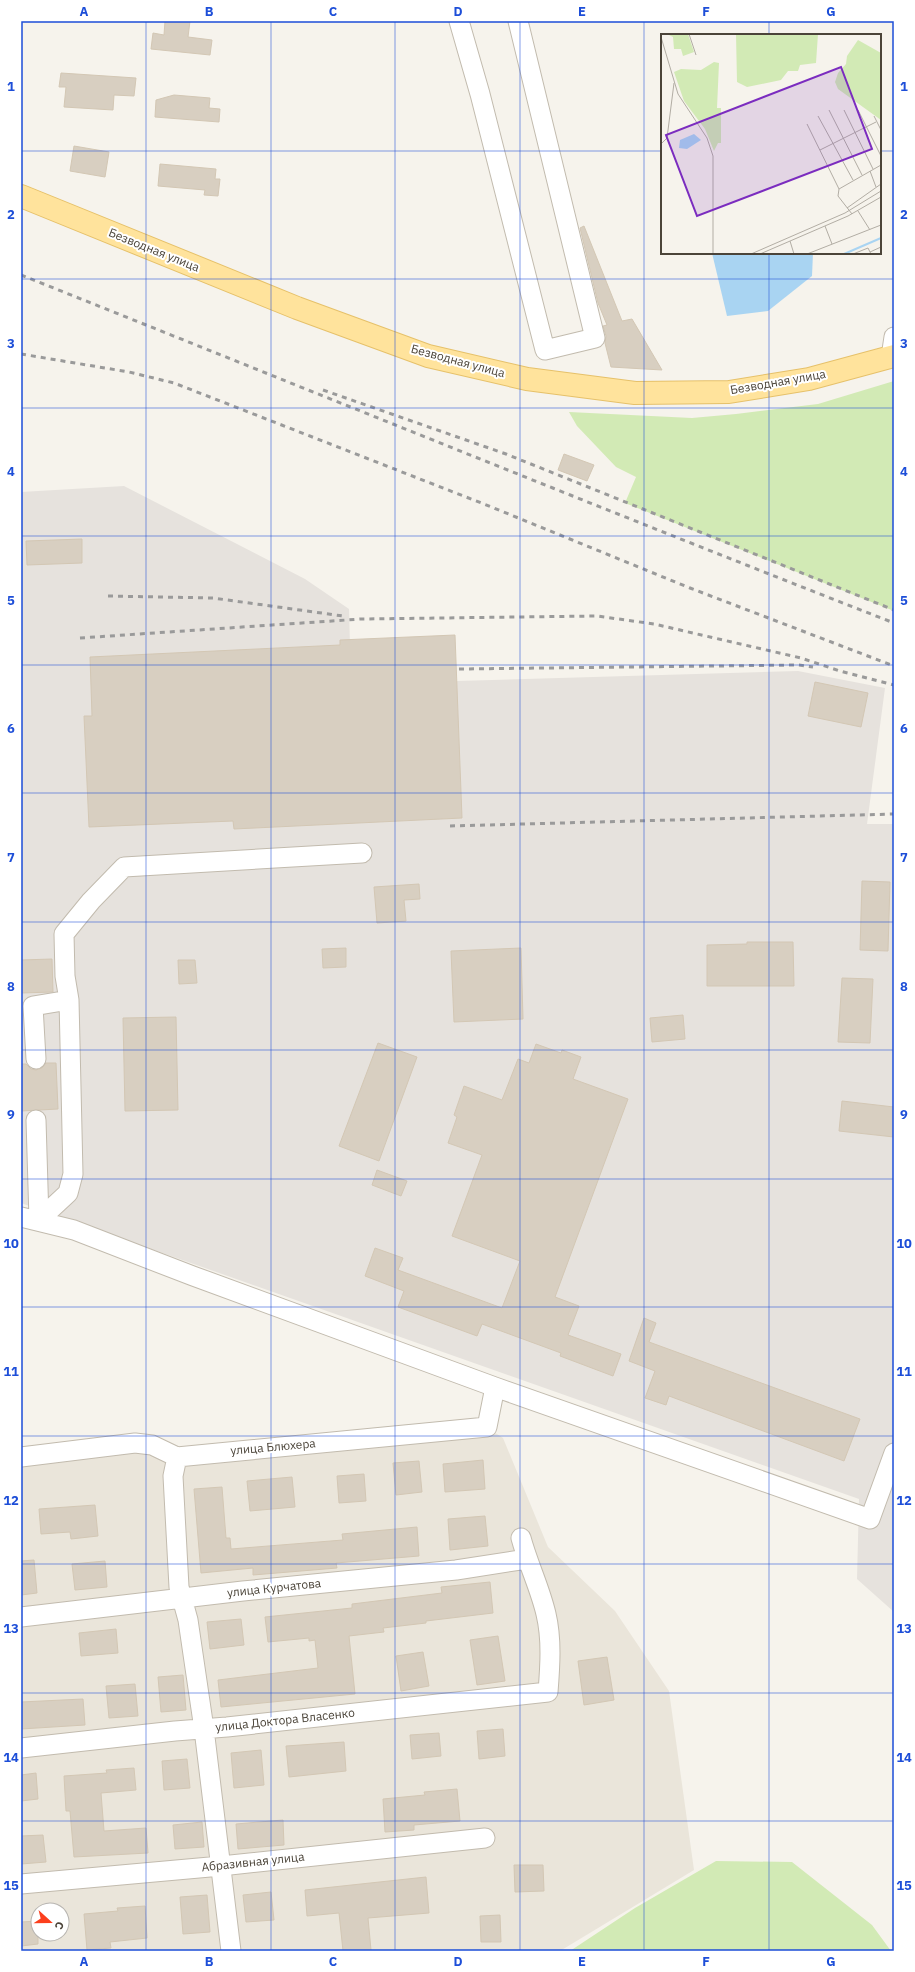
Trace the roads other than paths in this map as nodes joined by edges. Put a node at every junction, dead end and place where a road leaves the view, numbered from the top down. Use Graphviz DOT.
graph roads {
  1 [pos="459,21"];
  2 [pos="518,21"];
  3 [pos="21,196"];
  4 [pos="893,350"];
  5 [pos="362,853"];
  6 [pos="69,1000"];
  7 [pos="36,1059"];
  8 [pos="36,1120"];
  9 [pos="29,1170"];
  10 [pos="30,1218"];
  11 [pos="495,1387"];
  12 [pos="894,1453"];
  13 [pos="21,1457"];
  14 [pos="177,1457"];
  15 [pos="521,1538"];
  16 [pos="527,1559"];
  17 [pos="181,1599"];
  18 [pos="21,1617"];
  19 [pos="204,1729"];
  20 [pos="21,1748"];
  21 [pos="485,1838"];
  22 [pos="221,1866"];
  23 [pos="21,1884"];
  24 [pos="231,1951"];
  1 -- 2 [label="street"];
  3 -- 4 [label="main road, Безводная улица"];
  5 -- 6 [label="street"];
  6 -- 7 [label="street"];
  6 -- 10 [label="street"];
  8 -- 9 [label="street"];
  9 -- 10 [label="street"];
  10 -- 11 [label="street"];
  11 -- 12 [label="street"];
  11 -- 14 [label="street, улица Блюхера"];
  13 -- 14 [label="street"];
  14 -- 17 [label="street"];
  15 -- 16 [label="street"];
  16 -- 17 [label="street, улица Курчатова"];
  16 -- 19 [label="street, улица Доктора Власенко"];
  17 -- 18 [label="street, улица Курчатова"];
  17 -- 19 [label="street"];
  19 -- 20 [label="street, улица Доктора Власенко"];
  19 -- 22 [label="street"];
  21 -- 22 [label="street, Абразивная улица"];
  22 -- 23 [label="street, Абразивная улица"];
  22 -- 24 [label="street"];
}
